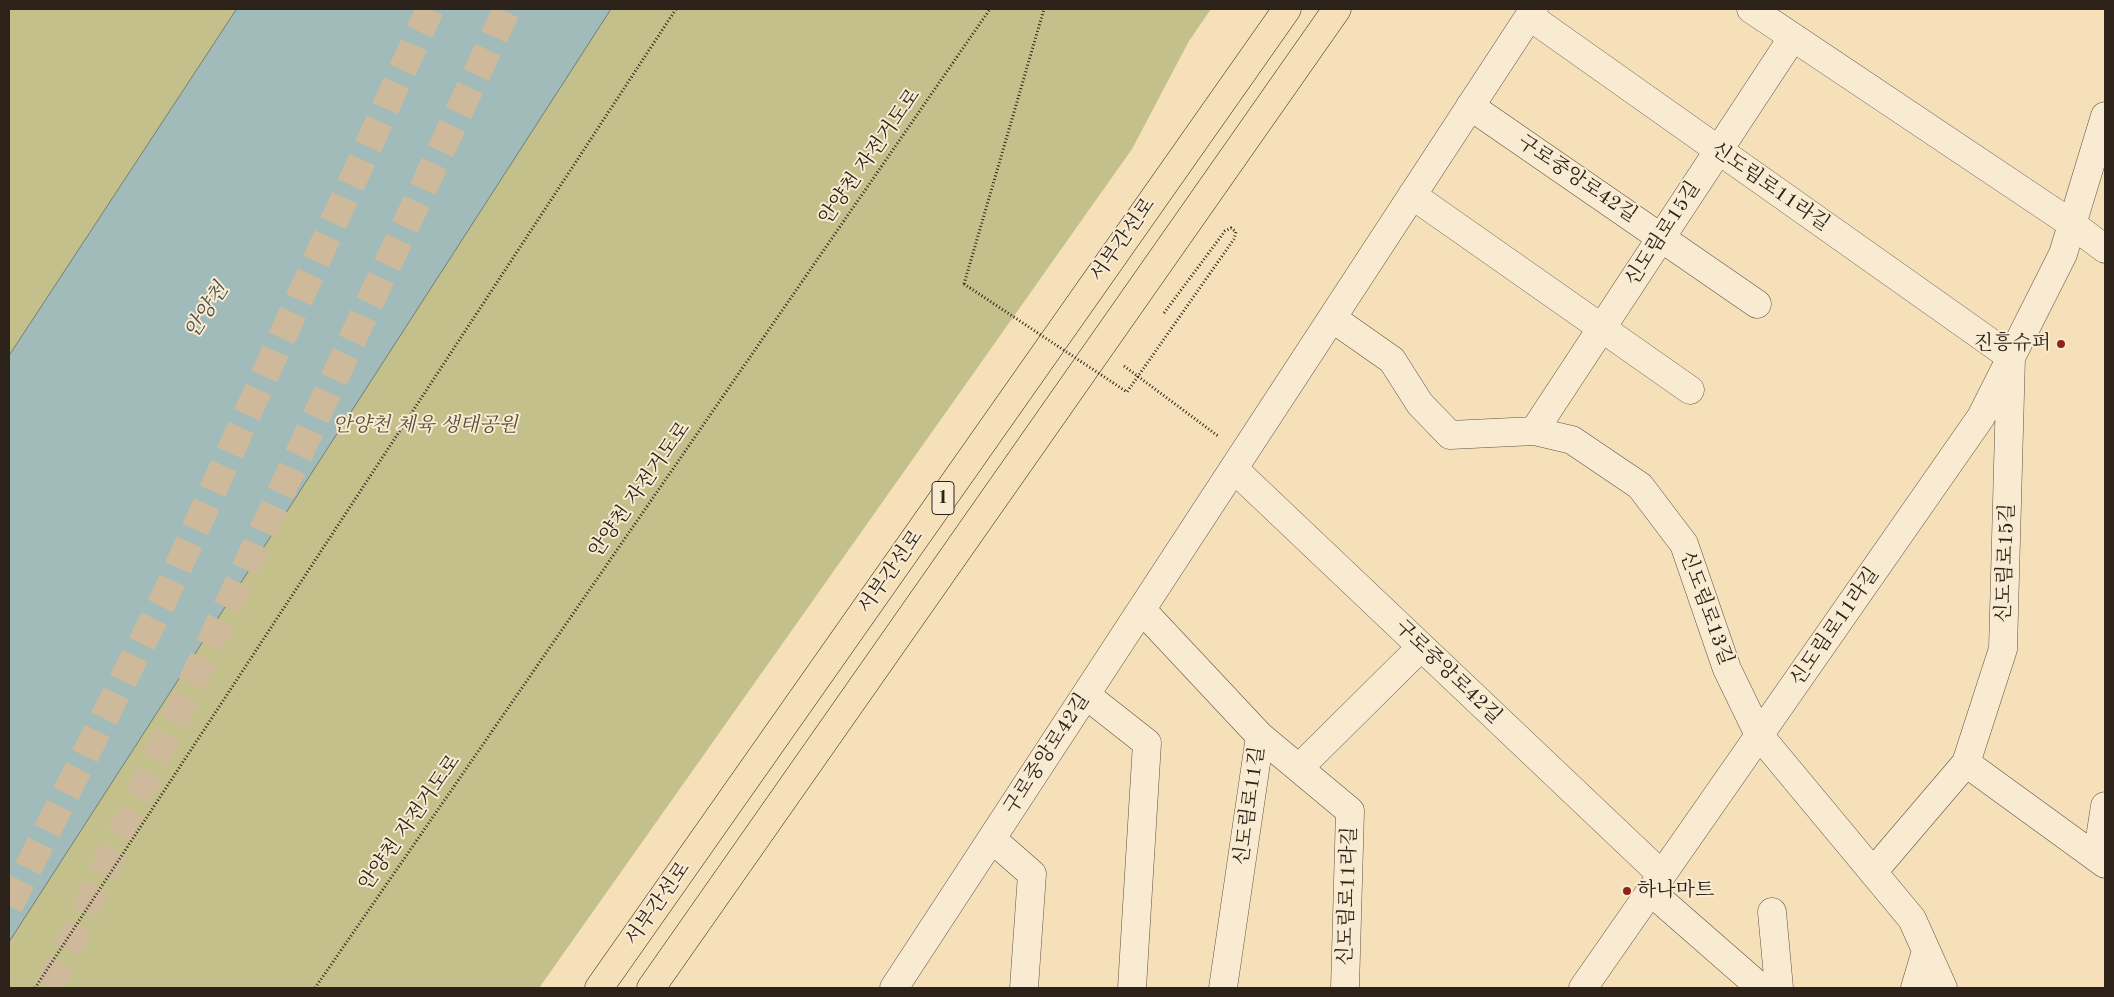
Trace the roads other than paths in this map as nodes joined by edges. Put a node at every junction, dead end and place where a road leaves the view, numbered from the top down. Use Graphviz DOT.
graph roads {
  1 [pos="1287,9"];
  2 [pos="1337,9"];
  3 [pos="1751,9"];
  4 [pos="1531,12"];
  5 [pos="1793,37"];
  6 [pos="1470,106"];
  7 [pos="2105,116"];
  8 [pos="1718,150"];
  9 [pos="1412,194"];
  10 [pos="2072,224"];
  11 [pos="1661,238"];
  12 [pos="2105,249"];
  13 [pos="1757,304"];
  14 [pos="1332,318"];
  15 [pos="1601,328"];
  16 [pos="2011,357"];
  17 [pos="1690,390"];
  18 [pos="1534,431"];
  19 [pos="1238,462"];
  20 [pos="1142,610"];
  21 [pos="1421,647"];
  22 [pos="1086,695"];
  23 [pos="1759,735"];
  24 [pos="1260,736"];
  25 [pos="1966,763"];
  26 [pos="1299,768"];
  27 [pos="2105,806"];
  28 [pos="992,839"];
  29 [pos="2101,861"];
  30 [pos="1873,872"];
  31 [pos="1656,883"];
  32 [pos="1772,912"];
  33 [pos="1926,951"];
  34 [pos="599,988"];
  35 [pos="651,988"];
  36 [pos="894,988"];
  37 [pos="1024,988"];
  38 [pos="1132,988"];
  39 [pos="1224,988"];
  40 [pos="1344,988"];
  41 [pos="1582,988"];
  42 [pos="1761,988"];
  43 [pos="1779,988"];
  44 [pos="1915,988"];
  45 [pos="1943,988"];
  1 -- 34 [label="main road, 서부간선로 / 1"];
  2 -- 35 [label="main road, 1"];
  3 -- 5 [label="street"];
  4 -- 6 [label="street, 구로중앙로42길"];
  4 -- 8 [label="street, 신도림로11라길"];
  5 -- 8 [label="street, 신도림로15길"];
  5 -- 10 [label="street"];
  6 -- 9 [label="street, 구로중앙로42길"];
  6 -- 11 [label="street, 구로중앙로42길"];
  7 -- 10 [label="street, 신도림로11라길"];
  8 -- 11 [label="street, 신도림로15길"];
  8 -- 16 [label="street, 신도림로11라길"];
  9 -- 14 [label="street, 구로중앙로42길"];
  9 -- 15 [label="street"];
  10 -- 12 [label="street"];
  10 -- 16 [label="street, 신도림로11라길"];
  11 -- 13 [label="street, 구로중앙로42길"];
  11 -- 15 [label="street, 신도림로15길"];
  14 -- 18 [label="street, 신도림로13길"];
  14 -- 19 [label="street, 구로중앙로42길"];
  15 -- 17 [label="street"];
  15 -- 18 [label="street, 신도림로15길"];
  16 -- 23 [label="street, 신도림로11라길"];
  16 -- 25 [label="street, 신도림로15길"];
  18 -- 23 [label="street, 신도림로13길"];
  19 -- 20 [label="street, 구로중앙로42길"];
  19 -- 21 [label="street, 구로중앙로42길"];
  20 -- 22 [label="street, 구로중앙로42길"];
  20 -- 24 [label="street, 신도림로11길"];
  21 -- 26 [label="street"];
  21 -- 31 [label="street, 구로중앙로42길"];
  22 -- 28 [label="street, 구로중앙로42길"];
  22 -- 38 [label="street"];
  23 -- 30 [label="street, 신도림로13길"];
  23 -- 31 [label="street, 신도림로11라길"];
  24 -- 26 [label="street, 신도림로11라길"];
  24 -- 39 [label="street, 신도림로11길"];
  25 -- 29 [label="street"];
  25 -- 30 [label="street, 신도림로15길"];
  26 -- 40 [label="street, 신도림로11라길"];
  27 -- 29 [label="street"];
  28 -- 36 [label="street, 구로중앙로42길"];
  28 -- 37 [label="street"];
  30 -- 33 [label="street, 신도림로13길"];
  31 -- 41 [label="street, 신도림로11라길"];
  31 -- 42 [label="street"];
  32 -- 43 [label="street"];
  33 -- 44 [label="street"];
  33 -- 45 [label="street, 신도림로13길"];
}
